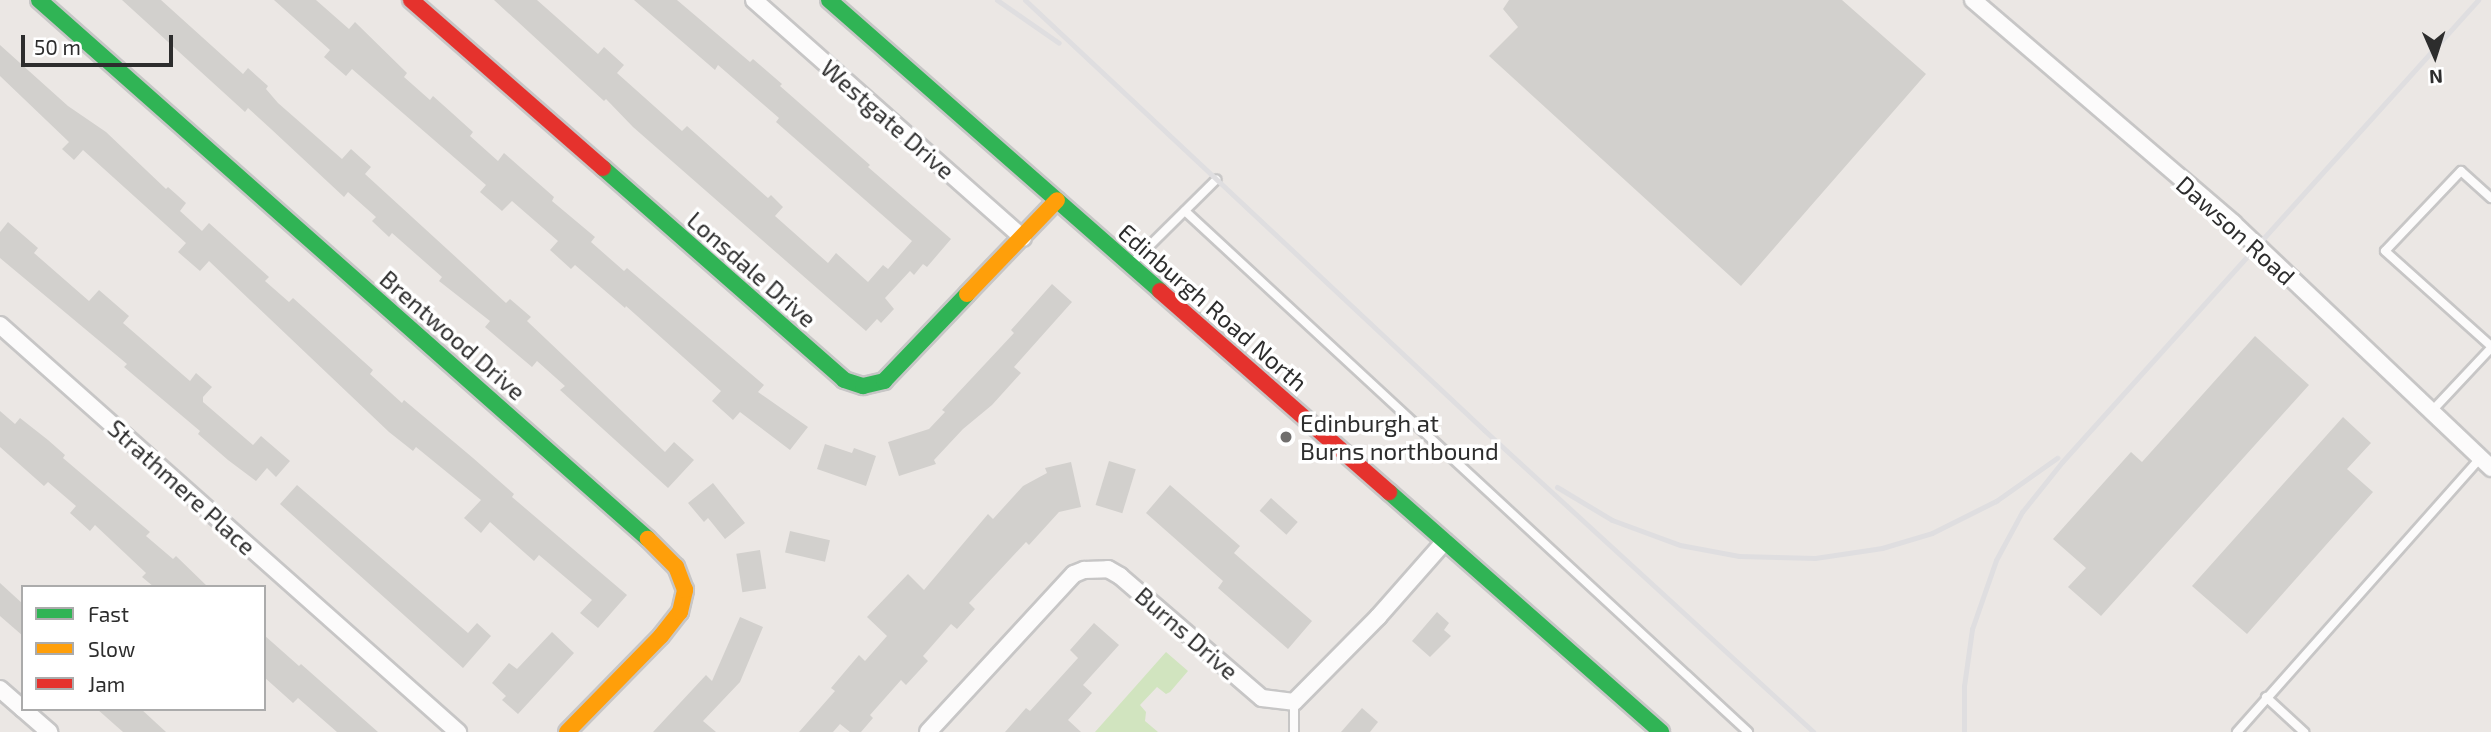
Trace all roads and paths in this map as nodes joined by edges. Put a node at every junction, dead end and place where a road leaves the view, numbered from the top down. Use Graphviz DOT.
graph roads {
  1 [pos="39,0"];
  2 [pos="411,0"];
  3 [pos="754,0"];
  4 [pos="829,0"];
  5 [pos="1973,0"];
  6 [pos="1216,180"];
  7 [pos="2491,198"];
  8 [pos="1057,200"];
  9 [pos="1185,211"];
  10 [pos="1023,238"];
  11 [pos="1131,265"];
  12 [pos="0,325"];
  13 [pos="2491,347"];
  14 [pos="2430,413"];
  15 [pos="2486,463"];
  16 [pos="1445,541"];
  17 [pos="0,689"];
  18 [pos="2266,697"];
  19 [pos="1294,702"];
  20 [pos="21,707"];
  21 [pos="25,711"];
  22 [pos="49,732"];
  23 [pos="458,732"];
  24 [pos="567,732"];
  25 [pos="928,732"];
  26 [pos="1294,732"];
  27 [pos="1661,732"];
  28 [pos="1748,732"];
  29 [pos="2237,732"];
  30 [pos="2304,732"];
  1 -- 24 [label="street, Brentwood Drive"];
  2 -- 10 [label="street, Lonsdale Drive"];
  3 -- 10 [label="street, Westgate Drive"];
  4 -- 8 [label="street, Edinburgh Road North"];
  5 -- 14 [label="street, Dawson Road"];
  6 -- 9 [label="lane"];
  7 -- 13 [label="lane"];
  8 -- 10 [label="street, Lonsdale Drive"];
  8 -- 11 [label="street, Edinburgh Road North"];
  9 -- 11 [label="lane"];
  9 -- 28 [label="lane"];
  11 -- 16 [label="street, Edinburgh Road North"];
  12 -- 23 [label="street, Strathmere Place"];
  13 -- 14 [label="lane"];
  14 -- 15 [label="street, Dawson Road"];
  15 -- 18 [label="lane"];
  16 -- 19 [label="street"];
  16 -- 27 [label="street, Edinburgh Road North"];
  17 -- 20 [label="street"];
  18 -- 29 [label="lane"];
  18 -- 30 [label="lane"];
  19 -- 25 [label="street, Burns Drive"];
  19 -- 26 [label="lane"];
  21 -- 22 [label="street"];
}
